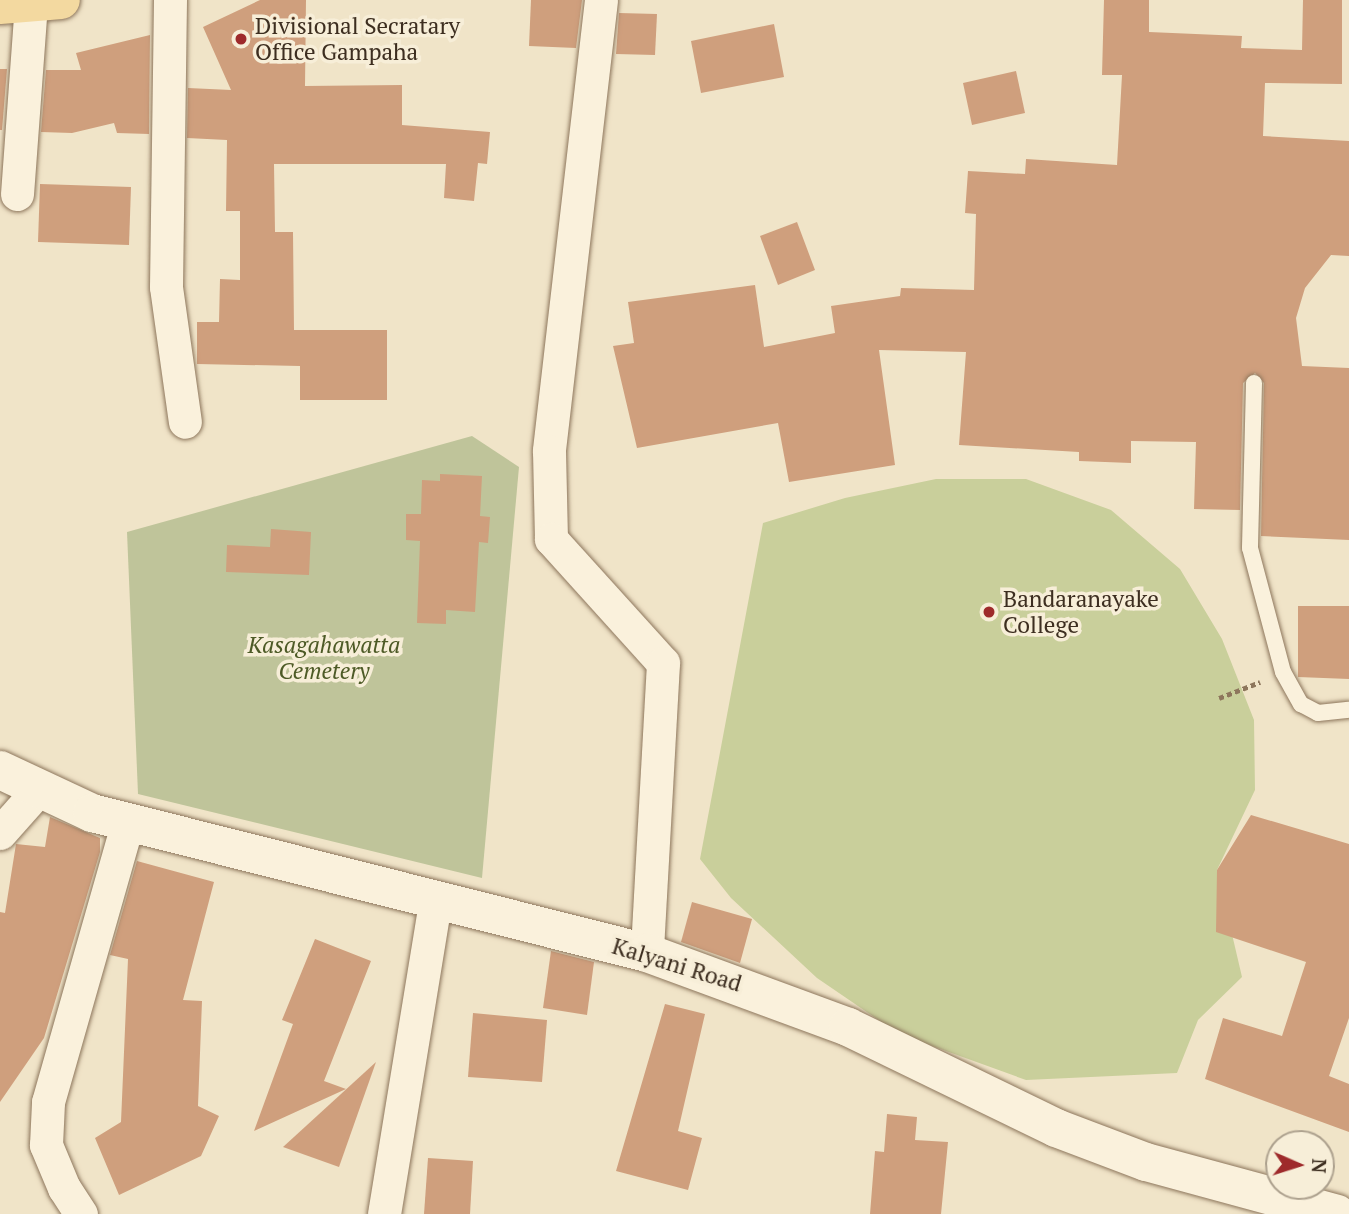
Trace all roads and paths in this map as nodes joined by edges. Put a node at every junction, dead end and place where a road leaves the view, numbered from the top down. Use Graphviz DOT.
graph roads {
  1 [pos="170,0"];
  2 [pos="601,0"];
  3 [pos="31,4"];
  4 [pos="17,194"];
  5 [pos="1254,383"];
  6 [pos="185,422"];
  7 [pos="1283,672"];
  8 [pos="1219,698"];
  9 [pos="1349,710"];
  10 [pos="0,770"];
  11 [pos="40,788"];
  12 [pos="128,822"];
  13 [pos="0,833"];
  14 [pos="435,901"];
  15 [pos="647,953"];
  16 [pos="81,1214"];
  17 [pos="384,1214"];
  18 [pos="1337,1214"];
  1 -- 6 [label="street"];
  2 -- 15 [label="street"];
  3 -- 4 [label="street"];
  5 -- 7 [label="lane"];
  7 -- 8 [label="path"];
  7 -- 9 [label="lane"];
  10 -- 11 [label="street, Kalyani Road"];
  11 -- 12 [label="street, Kalyani Road"];
  11 -- 13 [label="street"];
  12 -- 14 [label="street, Kalyani Road"];
  12 -- 16 [label="street"];
  14 -- 15 [label="street, Kalyani Road"];
  14 -- 17 [label="street"];
  15 -- 18 [label="street, Kalyani Road"];
}
